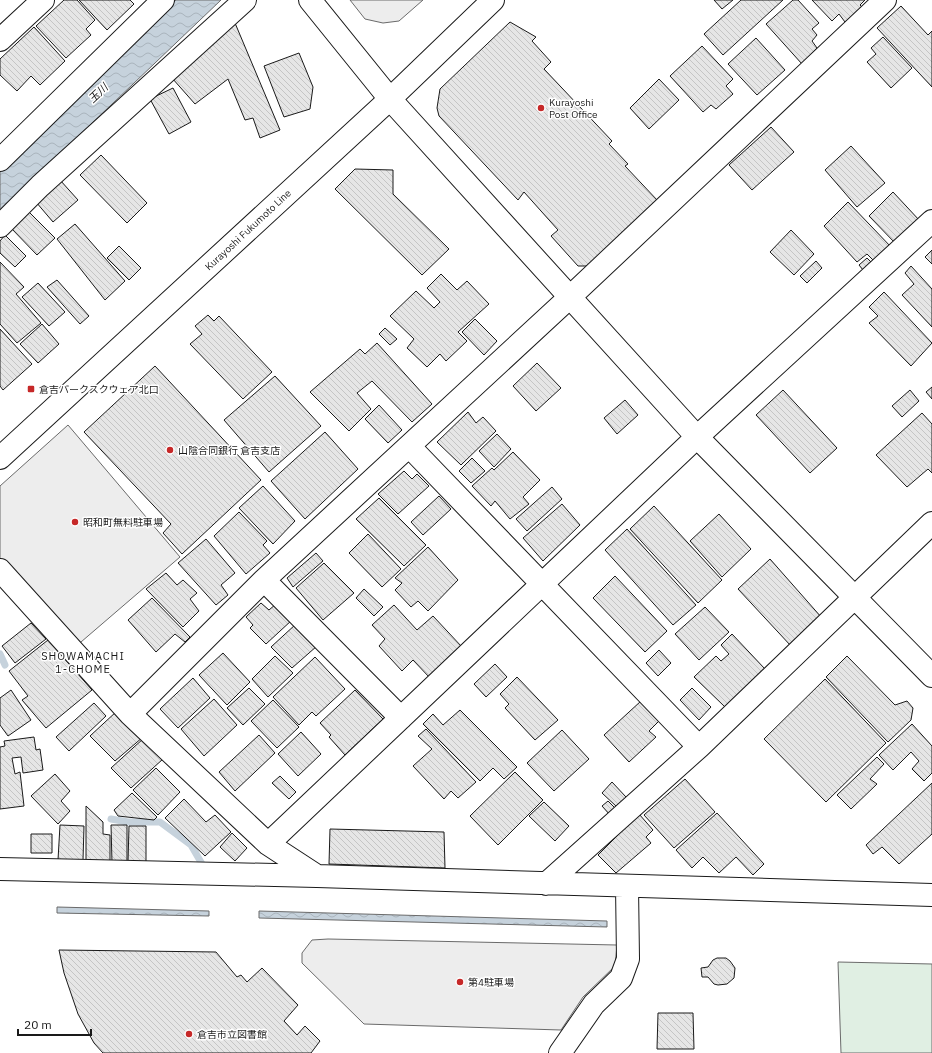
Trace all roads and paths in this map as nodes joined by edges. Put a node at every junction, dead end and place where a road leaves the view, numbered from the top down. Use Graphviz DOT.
graph roads {
  1 [pos="43,0"];
  2 [pos="163,0"];
  3 [pos="246,0"];
  4 [pos="310,0"];
  5 [pos="493,0"];
  6 [pos="886,0"];
  7 [pos="0,40"];
  8 [pos="390,99"];
  9 [pos="0,160"];
  10 [pos="932,221"];
  11 [pos="0,226"];
  12 [pos="570,297"];
  13 [pos="698,437"];
  14 [pos="408,446"];
  15 [pos="0,458"];
  16 [pos="932,523"];
  17 [pos="0,570"];
  18 [pos="264,580"];
  19 [pos="542,584"];
  20 [pos="855,597"];
  21 [pos="932,676"];
  22 [pos="130,714"];
  23 [pos="401,718"];
  24 [pos="699,747"];
  25 [pos="268,844"];
  26 [pos="0,869"];
  27 [pos="317,876"];
  28 [pos="546,884"];
  29 [pos="627,886"];
  30 [pos="932,895"];
  31 [pos="560,1053"];
  1 -- 7 [label="street"];
  2 -- 9 [label="street"];
  3 -- 11 [label="street"];
  4 -- 8 [label="street"];
  5 -- 8 [label="street, Kurayoshi Fukumoto Line"];
  6 -- 12 [label="street"];
  8 -- 12 [label="street"];
  8 -- 15 [label="street, Kurayoshi Fukumoto Line"];
  10 -- 13 [label="street"];
  12 -- 13 [label="street"];
  12 -- 14 [label="street"];
  13 -- 19 [label="street"];
  13 -- 20 [label="street"];
  14 -- 18 [label="street"];
  14 -- 19 [label="street"];
  16 -- 20 [label="street"];
  17 -- 22 [label="street"];
  18 -- 22 [label="street"];
  18 -- 23 [label="street"];
  19 -- 23 [label="street"];
  19 -- 24 [label="street"];
  20 -- 21 [label="street"];
  20 -- 24 [label="street"];
  22 -- 25 [label="street"];
  23 -- 25 [label="street"];
  24 -- 28 [label="street"];
  25 -- 27 [label="street"];
  26 -- 27 [label="street"];
  27 -- 28 [label="street"];
  28 -- 29 [label="street"];
  29 -- 30 [label="street"];
  29 -- 31 [label="street"];
}
